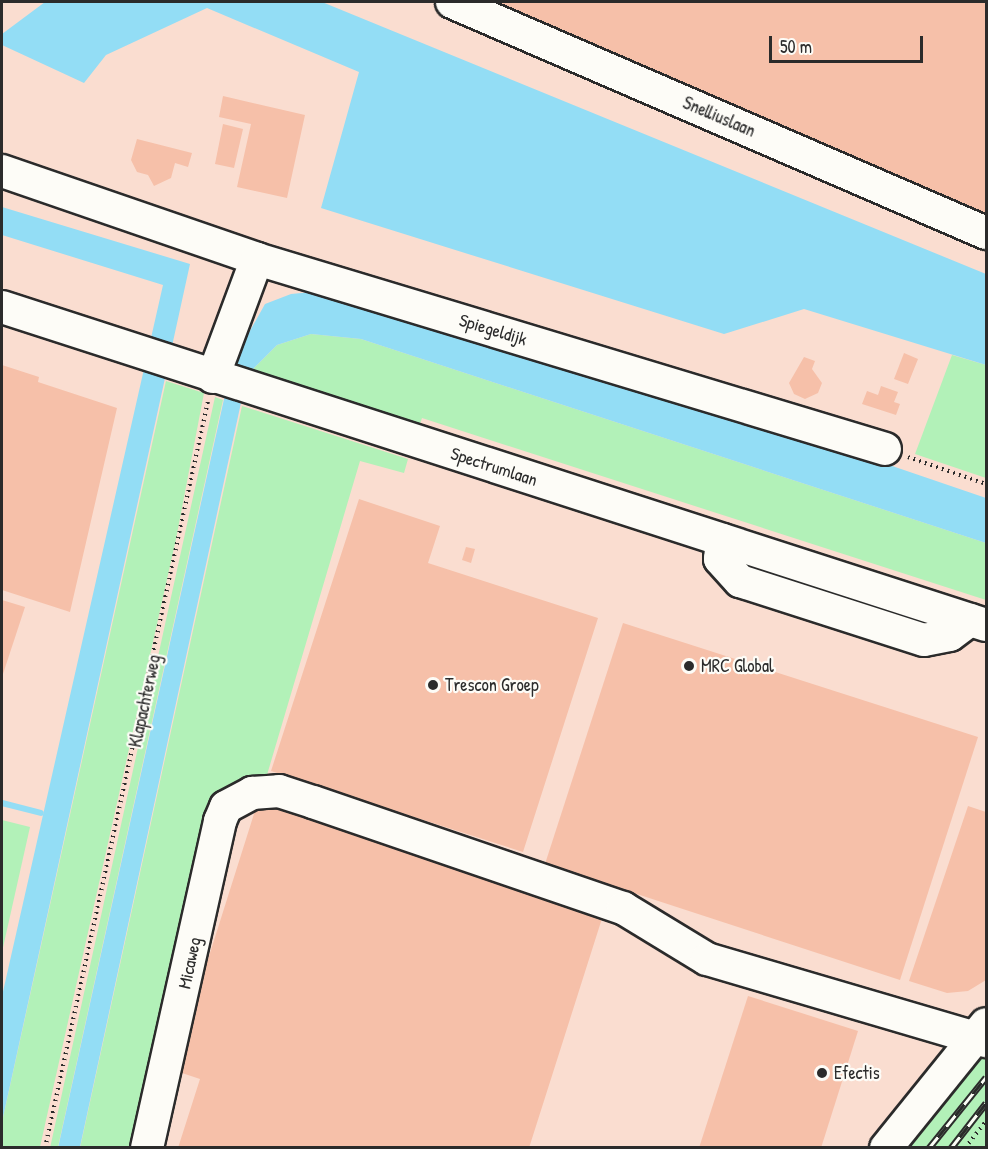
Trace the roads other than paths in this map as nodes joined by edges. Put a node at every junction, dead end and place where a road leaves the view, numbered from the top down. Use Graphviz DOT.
graph roads {
  1 [pos="453,2"];
  2 [pos="2,171"];
  3 [pos="987,233"];
  4 [pos="257,259"];
  5 [pos="2,307"];
  6 [pos="213,377"];
  7 [pos="885,449"];
  8 [pos="979,622"];
  9 [pos="983,1034"];
  10 [pos="147,1148"];
  11 [pos="886,1148"];
  1 -- 3 [label="street, Snelliuslaan"];
  2 -- 4 [label="street, Spiegeldijk"];
  4 -- 6 [label="street"];
  4 -- 7 [label="street, Spiegeldijk"];
  5 -- 6 [label="street, Spectrumlaan"];
  6 -- 8 [label="street, Spectrumlaan"];
  9 -- 10 [label="street, Micaweg"];
  9 -- 11 [label="street"];
}
